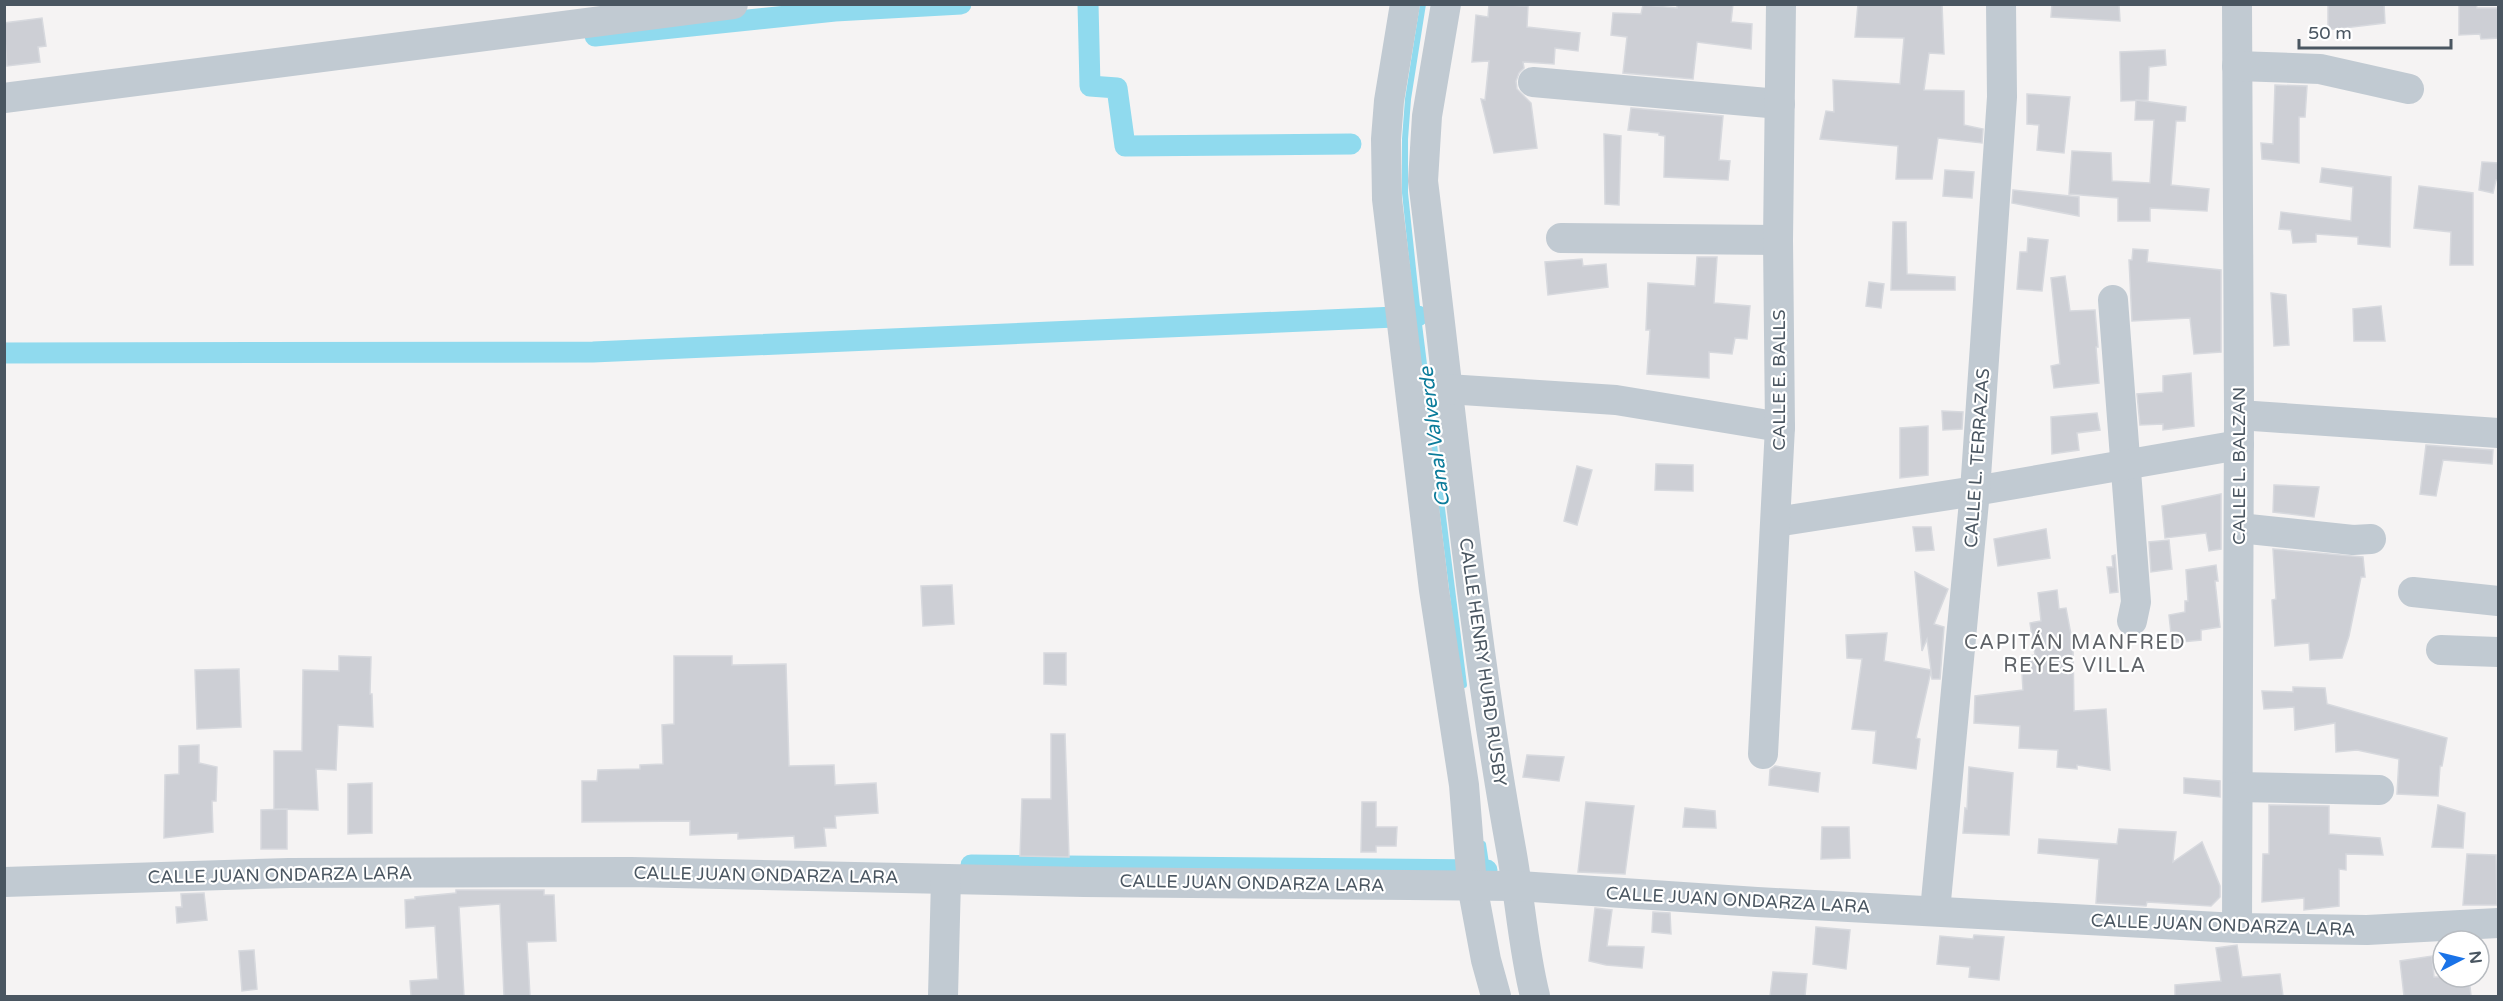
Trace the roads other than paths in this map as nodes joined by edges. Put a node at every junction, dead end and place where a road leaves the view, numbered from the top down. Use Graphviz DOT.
graph roads {
  1 [pos="734,4"];
  2 [pos="1405,4"];
  3 [pos="1446,4"];
  4 [pos="1781,4"];
  5 [pos="2001,4"];
  6 [pos="2237,4"];
  7 [pos="2237,66"];
  8 [pos="1533,82"];
  9 [pos="2409,89"];
  10 [pos="4,99"];
  11 [pos="1780,104"];
  12 [pos="1561,238"];
  13 [pos="1778,240"];
  14 [pos="2113,300"];
  15 [pos="1447,390"];
  16 [pos="2239,415"];
  17 [pos="1780,427"];
  18 [pos="2499,433"];
  19 [pos="2239,445"];
  20 [pos="2124,465"];
  21 [pos="1975,491"];
  22 [pos="1776,522"];
  23 [pos="2239,528"];
  24 [pos="2371,539"];
  25 [pos="2413,592"];
  26 [pos="2499,601"];
  27 [pos="2132,621"];
  28 [pos="2441,650"];
  29 [pos="2499,652"];
  30 [pos="1763,754"];
  31 [pos="2238,787"];
  32 [pos="2379,790"];
  33 [pos="946,879"];
  34 [pos="4,882"];
  35 [pos="1472,885"];
  36 [pos="1518,886"];
  37 [pos="1935,911"];
  38 [pos="2499,923"];
  39 [pos="2237,928"];
  40 [pos="943,996"];
  41 [pos="1496,996"];
  42 [pos="1535,996"];
  1 -- 10 [label="street"];
  2 -- 35 [label="street, CALLE HENRY HURD RUSBY"];
  3 -- 15 [label="street, CALLE HENRY HURD RUSBY"];
  4 -- 11 [label="street, CALLE E. BALLS"];
  5 -- 21 [label="street, CALLE L. TERRAZAS"];
  6 -- 7 [label="street, CALLE L. BALZAN"];
  7 -- 9 [label="street"];
  7 -- 16 [label="street, CALLE L. BALZAN"];
  8 -- 11 [label="street"];
  11 -- 13 [label="street, CALLE E. BALLS"];
  12 -- 13 [label="street"];
  13 -- 17 [label="street, CALLE E. BALLS"];
  14 -- 20 [label="street"];
  15 -- 17 [label="street"];
  15 -- 36 [label="street, CALLE HENRY HURD RUSBY"];
  16 -- 18 [label="street"];
  16 -- 19 [label="street, CALLE L. BALZAN"];
  17 -- 22 [label="street, CALLE E. BALLS"];
  19 -- 20 [label="street"];
  19 -- 23 [label="street, CALLE L. BALZAN"];
  20 -- 21 [label="street"];
  20 -- 27 [label="street"];
  21 -- 22 [label="street"];
  21 -- 37 [label="street, CALLE L. TERRAZAS"];
  22 -- 30 [label="street, CALLE E. BALLS"];
  23 -- 24 [label="street"];
  23 -- 31 [label="street, CALLE L. BALZAN"];
  25 -- 26 [label="street"];
  28 -- 29 [label="street"];
  31 -- 32 [label="street"];
  31 -- 39 [label="street, CALLE L. BALZAN"];
  33 -- 34 [label="street, CALLE JUAN ONDARZA LARA"];
  33 -- 35 [label="street, CALLE JUAN ONDARZA LARA"];
  33 -- 40 [label="street"];
  35 -- 36 [label="street, CALLE JUAN ONDARZA LARA"];
  35 -- 41 [label="street, CALLE HENRY HURD RUSBY"];
  36 -- 37 [label="street, CALLE JUAN ONDARZA LARA"];
  36 -- 42 [label="street, CALLE HENRY HURD RUSBY"];
  37 -- 39 [label="street, CALLE JUAN ONDARZA LARA"];
  38 -- 39 [label="street, CALLE JUAN ONDARZA LARA"];
}
